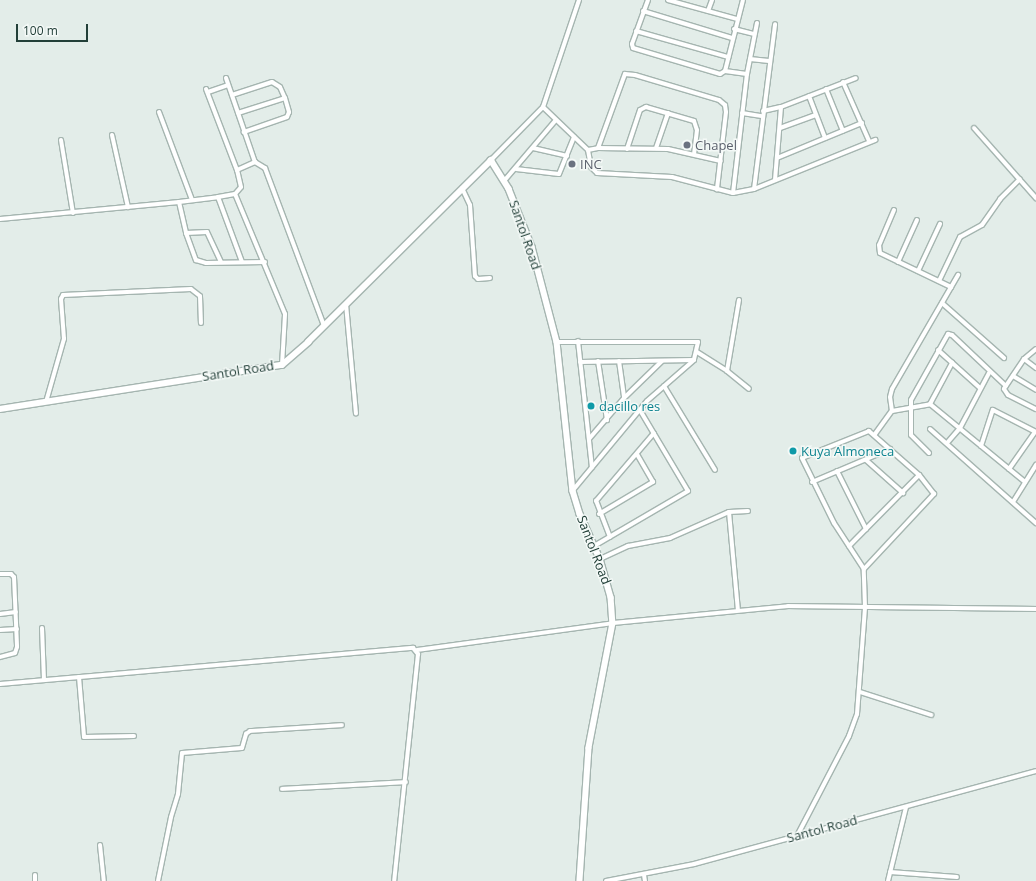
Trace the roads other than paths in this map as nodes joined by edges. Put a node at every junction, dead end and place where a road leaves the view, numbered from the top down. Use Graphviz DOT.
graph roads {
  1 [pos="579,0"];
  2 [pos="648,0"];
  3 [pos="668,0"];
  4 [pos="712,0"];
  5 [pos="743,0"];
  6 [pos="644,11"];
  7 [pos="708,11"];
  8 [pos="737,19"];
  9 [pos="757,23"];
  10 [pos="775,24"];
  11 [pos="734,29"];
  12 [pos="636,31"];
  13 [pos="754,34"];
  14 [pos="732,38"];
  15 [pos="728,57"];
  16 [pos="750,58"];
  17 [pos="769,61"];
  18 [pos="725,71"];
  19 [pos="747,74"];
  20 [pos="226,78"];
  21 [pos="856,78"];
  22 [pos="843,82"];
  23 [pos="228,85"];
  24 [pos="826,89"];
  25 [pos="232,95"];
  26 [pos="809,96"];
  27 [pos="285,98"];
  28 [pos="543,107"];
  29 [pos="781,107"];
  30 [pos="159,112"];
  31 [pos="238,113"];
  32 [pos="668,113"];
  33 [pos="742,114"];
  34 [pos="762,114"];
  35 [pos="816,115"];
  36 [pos="556,120"];
  37 [pos="862,123"];
  38 [pos="780,128"];
  39 [pos="974,128"];
  40 [pos="843,131"];
  41 [pos="244,132"];
  42 [pos="112,135"];
  43 [pos="574,137"];
  44 [pos="825,138"];
  45 [pos="61,140"];
  46 [pos="875,140"];
  47 [pos="869,141"];
  48 [pos="533,148"];
  49 [pos="598,148"];
  50 [pos="656,148"];
  51 [pos="627,149"];
  52 [pos="588,150"];
  53 [pos="694,154"];
  54 [pos="567,156"];
  55 [pos="777,158"];
  56 [pos="490,160"];
  57 [pos="721,161"];
  58 [pos="255,162"];
  59 [pos="516,169"];
  60 [pos="237,170"];
  61 [pos="1020,179"];
  62 [pos="775,180"];
  63 [pos="504,181"];
  64 [pos="462,188"];
  65 [pos="717,189"];
  66 [pos="754,189"];
  67 [pos="733,192"];
  68 [pos="235,194"];
  69 [pos="218,197"];
  70 [pos="1036,198"];
  71 [pos="192,200"];
  72 [pos="179,202"];
  73 [pos="128,207"];
  74 [pos="894,210"];
  75 [pos="73,213"];
  76 [pos="0,219"];
  77 [pos="918,220"];
  78 [pos="940,224"];
  79 [pos="186,233"];
  80 [pos="220,262"];
  81 [pos="242,262"];
  82 [pos="265,262"];
  83 [pos="898,262"];
  84 [pos="918,271"];
  85 [pos="958,275"];
  86 [pos="490,278"];
  87 [pos="939,281"];
  88 [pos="951,287"];
  89 [pos="738,300"];
  90 [pos="942,303"];
  91 [pos="346,304"];
  92 [pos="201,323"];
  93 [pos="324,326"];
  94 [pos="578,341"];
  95 [pos="557,342"];
  96 [pos="1036,349"];
  97 [pos="938,350"];
  98 [pos="697,352"];
  99 [pos="1004,358"];
  100 [pos="1024,359"];
  101 [pos="694,360"];
  102 [pos="598,361"];
  103 [pos="619,361"];
  104 [pos="663,361"];
  105 [pos="580,362"];
  106 [pos="952,363"];
  107 [pos="282,365"];
  108 [pos="1036,368"];
  109 [pos="727,371"];
  110 [pos="989,373"];
  111 [pos="1013,376"];
  112 [pos="664,386"];
  113 [pos="1006,386"];
  114 [pos="980,388"];
  115 [pos="749,389"];
  116 [pos="1036,390"];
  117 [pos="624,398"];
  118 [pos="46,402"];
  119 [pos="930,404"];
  120 [pos="912,407"];
  121 [pos="0,409"];
  122 [pos="1036,409"];
  123 [pos="640,410"];
  124 [pos="892,411"];
  125 [pos="356,414"];
  126 [pos="606,420"];
  127 [pos="960,428"];
  128 [pos="930,429"];
  129 [pos="1035,432"];
  130 [pos="654,433"];
  131 [pos="875,434"];
  132 [pos="589,440"];
  133 [pos="948,443"];
  134 [pos="981,446"];
  135 [pos="890,449"];
  136 [pos="930,453"];
  137 [pos="637,454"];
  138 [pos="866,460"];
  139 [pos="1036,465"];
  140 [pos="592,467"];
  141 [pos="1009,469"];
  142 [pos="715,470"];
  143 [pos="837,471"];
  144 [pos="919,475"];
  145 [pos="812,482"];
  146 [pos="1025,482"];
  147 [pos="573,491"];
  148 [pos="903,493"];
  149 [pos="1013,502"];
  150 [pos="748,511"];
  151 [pos="729,512"];
  152 [pos="599,514"];
  153 [pos="1036,523"];
  154 [pos="866,529"];
  155 [pos="610,537"];
  156 [pos="594,546"];
  157 [pos="849,546"];
  158 [pos="600,560"];
  159 [pos="864,569"];
  160 [pos="0,574"];
  161 [pos="865,607"];
  162 [pos="1036,609"];
  163 [pos="738,610"];
  164 [pos="16,612"];
  165 [pos="0,614"];
  166 [pos="613,623"];
  167 [pos="42,628"];
  168 [pos="17,629"];
  169 [pos="0,630"];
  170 [pos="417,650"];
  171 [pos="0,657"];
  172 [pos="79,677"];
  173 [pos="44,679"];
  174 [pos="0,684"];
  175 [pos="860,692"];
  176 [pos="931,715"];
  177 [pos="342,725"];
  178 [pos="134,736"];
  179 [pos="1036,771"];
  180 [pos="406,782"];
  181 [pos="282,789"];
  182 [pos="906,807"];
  183 [pos="796,836"];
  184 [pos="100,845"];
  185 [pos="890,872"];
  186 [pos="35,875"];
  187 [pos="644,875"];
  188 [pos="957,877"];
  189 [pos="35,881"];
  190 [pos="104,881"];
  191 [pos="158,881"];
  192 [pos="394,881"];
  193 [pos="580,881"];
  194 [pos="606,881"];
  195 [pos="645,881"];
  196 [pos="888,881"];
  1 -- 28 [label="street"];
  2 -- 6 [label="street"];
  3 -- 7 [label="street"];
  4 -- 7 [label="street"];
  5 -- 8 [label="street"];
  6 -- 12 [label="street"];
  6 -- 14 [label="street"];
  7 -- 8 [label="street"];
  8 -- 11 [label="street"];
  9 -- 13 [label="street"];
  10 -- 17 [label="street"];
  11 -- 13 [label="street"];
  11 -- 14 [label="street"];
  12 -- 15 [label="street"];
  12 -- 18 [label="street"];
  13 -- 16 [label="street"];
  14 -- 15 [label="street"];
  15 -- 18 [label="street"];
  16 -- 17 [label="street"];
  16 -- 19 [label="street"];
  17 -- 34 [label="street"];
  18 -- 19 [label="street"];
  19 -- 33 [label="street"];
  20 -- 23 [label="street"];
  21 -- 22 [label="street"];
  22 -- 24 [label="street"];
  22 -- 37 [label="street"];
  23 -- 25 [label="street"];
  23 -- 60 [label="street"];
  24 -- 26 [label="street"];
  24 -- 40 [label="street"];
  25 -- 27 [label="street"];
  25 -- 31 [label="street"];
  26 -- 29 [label="street"];
  26 -- 35 [label="street"];
  27 -- 31 [label="street"];
  27 -- 41 [label="street"];
  28 -- 36 [label="street"];
  28 -- 56 [label="street"];
  29 -- 34 [label="street"];
  29 -- 38 [label="street"];
  30 -- 71 [label="street"];
  31 -- 41 [label="street"];
  32 -- 50 [label="street"];
  32 -- 51 [label="street"];
  32 -- 53 [label="street"];
  33 -- 34 [label="street"];
  33 -- 67 [label="street"];
  34 -- 66 [label="street"];
  35 -- 38 [label="street"];
  35 -- 44 [label="street"];
  36 -- 43 [label="street"];
  36 -- 48 [label="street"];
  37 -- 40 [label="street"];
  37 -- 47 [label="street"];
  38 -- 55 [label="street"];
  39 -- 61 [label="street"];
  40 -- 44 [label="street"];
  41 -- 58 [label="street"];
  42 -- 73 [label="street"];
  43 -- 52 [label="street"];
  43 -- 54 [label="street"];
  44 -- 55 [label="street"];
  45 -- 75 [label="street"];
  46 -- 47 [label="street"];
  47 -- 62 [label="street"];
  48 -- 54 [label="street"];
  48 -- 59 [label="street"];
  49 -- 51 [label="street"];
  49 -- 52 [label="street"];
  49 -- 57 [label="street"];
  50 -- 51 [label="street"];
  50 -- 53 [label="street"];
  52 -- 65 [label="street"];
  53 -- 57 [label="street"];
  54 -- 59 [label="street"];
  55 -- 62 [label="street"];
  56 -- 63 [label="street, Santol Road"];
  56 -- 64 [label="street, Santol Road"];
  57 -- 65 [label="street"];
  58 -- 60 [label="street"];
  58 -- 93 [label="street"];
  59 -- 63 [label="street"];
  60 -- 68 [label="street"];
  61 -- 70 [label="street"];
  61 -- 87 [label="street"];
  62 -- 66 [label="street"];
  63 -- 95 [label="street, Santol Road"];
  64 -- 86 [label="street"];
  64 -- 91 [label="street, Santol Road"];
  65 -- 67 [label="street"];
  66 -- 67 [label="street"];
  68 -- 69 [label="street"];
  68 -- 82 [label="street"];
  69 -- 71 [label="street"];
  69 -- 81 [label="street"];
  71 -- 72 [label="street"];
  72 -- 73 [label="street"];
  72 -- 79 [label="street"];
  73 -- 75 [label="street"];
  74 -- 83 [label="street"];
  75 -- 76 [label="street"];
  77 -- 83 [label="street"];
  78 -- 84 [label="street"];
  79 -- 80 [label="street"];
  79 -- 80 [label="street"];
  80 -- 81 [label="street"];
  81 -- 82 [label="street"];
  82 -- 107 [label="street"];
  83 -- 84 [label="street"];
  84 -- 87 [label="street"];
  85 -- 88 [label="street"];
  87 -- 88 [label="street"];
  88 -- 90 [label="street"];
  89 -- 109 [label="street"];
  90 -- 99 [label="street"];
  90 -- 124 [label="street"];
  91 -- 93 [label="street, Santol Road"];
  91 -- 125 [label="street"];
  92 -- 118 [label="street"];
  93 -- 107 [label="street, Santol Road"];
  94 -- 95 [label="street"];
  94 -- 98 [label="street"];
  94 -- 105 [label="street"];
  95 -- 147 [label="street, Santol Road"];
  96 -- 100 [label="street"];
  97 -- 106 [label="street"];
  97 -- 110 [label="street"];
  97 -- 120 [label="street"];
  98 -- 101 [label="street"];
  98 -- 109 [label="street"];
  100 -- 108 [label="street"];
  100 -- 111 [label="street"];
  101 -- 104 [label="street"];
  101 -- 112 [label="street"];
  102 -- 103 [label="street"];
  102 -- 105 [label="street"];
  102 -- 126 [label="street"];
  103 -- 104 [label="street"];
  103 -- 117 [label="street"];
  104 -- 117 [label="street"];
  105 -- 132 [label="street"];
  106 -- 114 [label="street"];
  106 -- 119 [label="street"];
  107 -- 118 [label="street, Santol Road"];
  109 -- 115 [label="street"];
  110 -- 113 [label="street"];
  110 -- 114 [label="street"];
  111 -- 113 [label="street"];
  111 -- 116 [label="street"];
  112 -- 123 [label="street"];
  112 -- 142 [label="street"];
  113 -- 122 [label="street"];
  114 -- 127 [label="street"];
  117 -- 126 [label="street"];
  118 -- 121 [label="street, Santol Road"];
  119 -- 120 [label="street"];
  119 -- 127 [label="street"];
  120 -- 124 [label="street"];
  120 -- 136 [label="street"];
  123 -- 130 [label="street"];
  123 -- 140 [label="street"];
  124 -- 131 [label="street"];
  126 -- 132 [label="street"];
  127 -- 133 [label="street"];
  127 -- 134 [label="street"];
  128 -- 133 [label="street"];
  129 -- 134 [label="street"];
  129 -- 141 [label="street"];
  130 -- 137 [label="street"];
  130 -- 155 [label="street"];
  131 -- 135 [label="street"];
  131 -- 145 [label="street"];
  132 -- 140 [label="street"];
  133 -- 149 [label="street"];
  134 -- 141 [label="street"];
  135 -- 138 [label="street"];
  135 -- 144 [label="street"];
  137 -- 152 [label="street"];
  137 -- 152 [label="street"];
  138 -- 143 [label="street"];
  138 -- 148 [label="street"];
  139 -- 146 [label="street"];
  140 -- 147 [label="street"];
  141 -- 146 [label="street"];
  143 -- 145 [label="street"];
  143 -- 154 [label="street"];
  144 -- 148 [label="street"];
  144 -- 159 [label="street"];
  145 -- 157 [label="street"];
  146 -- 149 [label="street"];
  147 -- 156 [label="street, Santol Road"];
  148 -- 154 [label="street"];
  149 -- 153 [label="street"];
  150 -- 151 [label="street"];
  151 -- 158 [label="street"];
  151 -- 163 [label="street"];
  152 -- 155 [label="street"];
  154 -- 157 [label="street"];
  155 -- 156 [label="street"];
  156 -- 158 [label="street, Santol Road"];
  157 -- 159 [label="street"];
  158 -- 166 [label="street, Santol Road"];
  159 -- 161 [label="street"];
  160 -- 164 [label="street"];
  161 -- 162 [label="street"];
  161 -- 163 [label="street"];
  161 -- 175 [label="street"];
  163 -- 166 [label="street"];
  164 -- 165 [label="street"];
  164 -- 168 [label="street"];
  166 -- 170 [label="street"];
  166 -- 193 [label="street, Santol Road"];
  167 -- 173 [label="street"];
  168 -- 169 [label="street"];
  168 -- 171 [label="street"];
  170 -- 172 [label="street"];
  170 -- 180 [label="street"];
  172 -- 173 [label="street"];
  172 -- 178 [label="street"];
  173 -- 174 [label="street"];
  175 -- 176 [label="street"];
  175 -- 183 [label="street"];
  177 -- 191 [label="street"];
  179 -- 182 [label="street, Santol Road"];
  180 -- 181 [label="street"];
  180 -- 192 [label="street"];
  182 -- 183 [label="street, Santol Road"];
  182 -- 185 [label="street"];
  183 -- 187 [label="street, Santol Road"];
  184 -- 190 [label="street"];
  185 -- 188 [label="street"];
  185 -- 196 [label="street"];
  186 -- 189 [label="street"];
  187 -- 194 [label="street, Santol Road"];
  187 -- 195 [label="street"];
}
